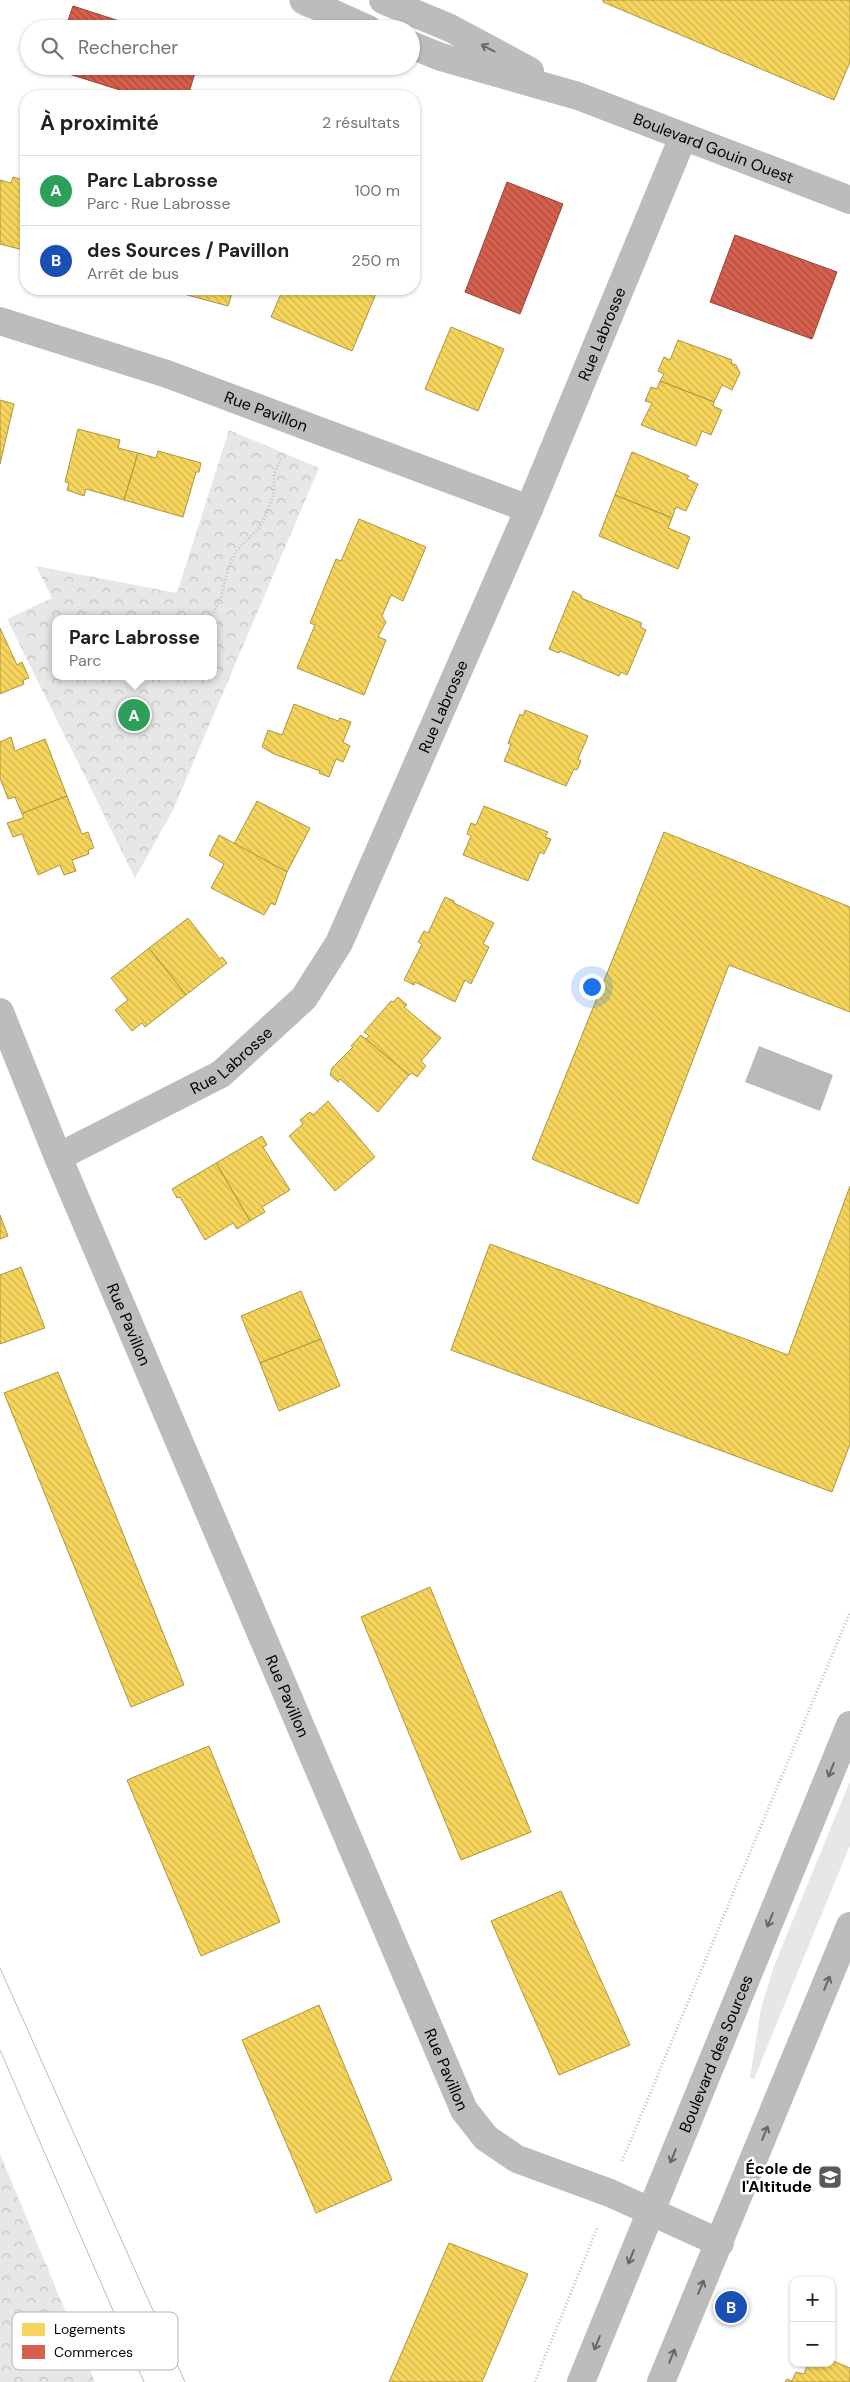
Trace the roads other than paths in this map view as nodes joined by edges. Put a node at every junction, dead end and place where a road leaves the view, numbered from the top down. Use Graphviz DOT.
graph roads {
  1 [pos="383,0"];
  2 [pos="309,1"];
  3 [pos="349,20"];
  4 [pos="420,49"];
  5 [pos="578,96"];
  6 [pos="683,136"];
  7 [pos="850,200"];
  8 [pos="0,321"];
  9 [pos="529,508"];
  10 [pos="0,1012"];
  11 [pos="58,1157"];
  12 [pos="850,1725"];
  13 [pos="850,1926"];
  14 [pos="650,2212"];
  15 [pos="720,2243"];
  16 [pos="581,2382"];
  17 [pos="661,2382"];
  5 -- 1 [label="street, Boulevard Gouin Ouest, one-way"];
  2 -- 3 [label="street"];
  4 -- 5 [label="street, Boulevard Gouin Ouest"];
  5 -- 6 [label="street, Boulevard Gouin Ouest"];
  6 -- 7 [label="street, Boulevard Gouin Ouest"];
  6 -- 9 [label="street, Rue Labrosse"];
  8 -- 9 [label="street, Rue Pavillon"];
  9 -- 11 [label="street, Rue Labrosse"];
  10 -- 11 [label="street, Rue Pavillon"];
  11 -- 14 [label="street, Rue Pavillon"];
  12 -- 14 [label="street, Boulevard des Sources, one-way"];
  15 -- 13 [label="street, one-way"];
  14 -- 15 [label="street, Rue Pavillon"];
  14 -- 16 [label="street, Boulevard des Sources, one-way"];
  17 -- 15 [label="street, one-way"];
}
